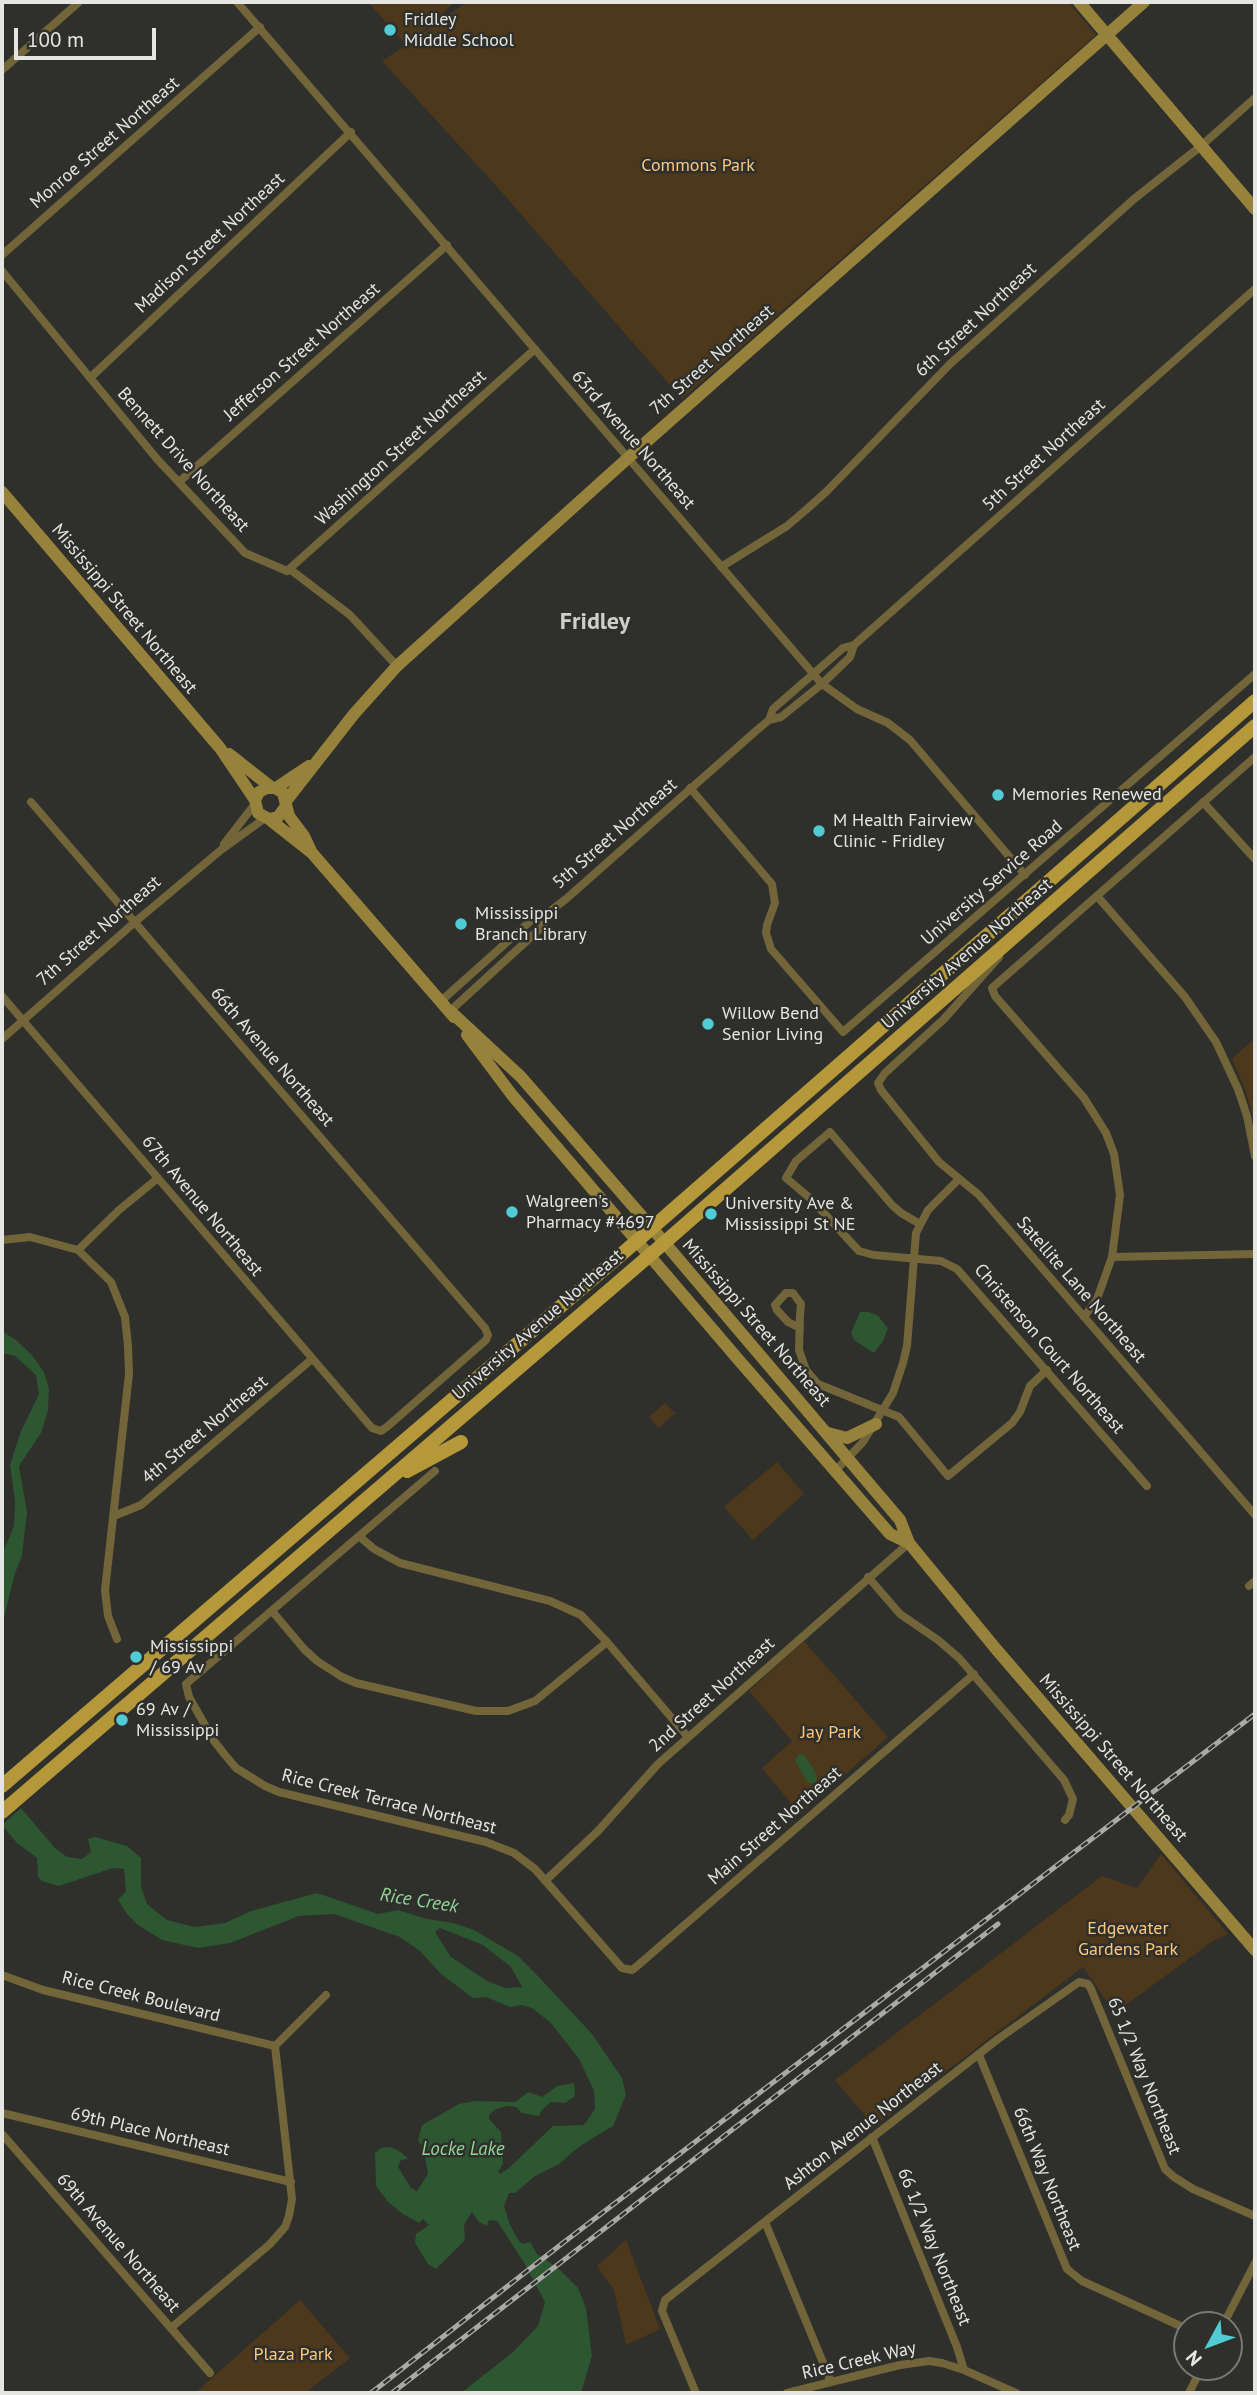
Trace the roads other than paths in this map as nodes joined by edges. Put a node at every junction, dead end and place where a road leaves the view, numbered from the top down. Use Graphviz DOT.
graph roads {
  1 [pos="79,2"];
  2 [pos="237,2"];
  3 [pos="1079,2"];
  4 [pos="1144,2"];
  5 [pos="260,27"];
  6 [pos="1106,35"];
  7 [pos="2,70"];
  8 [pos="1255,98"];
  9 [pos="351,132"];
  10 [pos="1201,146"];
  11 [pos="1255,209"];
  12 [pos="447,245"];
  13 [pos="2,255"];
  14 [pos="2,271"];
  15 [pos="1255,289"];
  16 [pos="536,349"];
  17 [pos="90,378"];
  18 [pos="628,458"];
  19 [pos="179,482"];
  20 [pos="2,492"];
  21 [pos="721,567"];
  22 [pos="286,571"];
  23 [pos="854,645"];
  24 [pos="397,666"];
  25 [pos="813,674"];
  26 [pos="1255,674"];
  27 [pos="822,684"];
  28 [pos="1255,701"];
  29 [pos="769,720"];
  30 [pos="1255,726"];
  31 [pos="220,748"];
  32 [pos="1255,757"];
  33 [pos="318,760"];
  34 [pos="273,788"];
  35 [pos="690,788"];
  36 [pos="31,802"];
  37 [pos="255,802"];
  38 [pos="1203,802"];
  39 [pos="286,803"];
  40 [pos="267,818"];
  41 [pos="221,850"];
  42 [pos="312,853"];
  43 [pos="1255,859"];
  44 [pos="1025,875"];
  45 [pos="1097,896"];
  46 [pos="545,915"];
  47 [pos="135,922"];
  48 [pos="1012,940"];
  49 [pos="2,996"];
  50 [pos="445,1006"];
  51 [pos="23,1021"];
  52 [pos="2,1039"];
  53 [pos="1255,1156"];
  54 [pos="158,1178"];
  55 [pos="959,1179"];
  56 [pos="920,1224"];
  57 [pos="652,1228"];
  58 [pos="2,1240"];
  59 [pos="637,1240"];
  60 [pos="664,1243"];
  61 [pos="78,1250"];
  62 [pos="1255,1254"];
  63 [pos="650,1255"];
  64 [pos="1112,1257"];
  65 [pos="913,1258"];
  66 [pos="1084,1317"];
  67 [pos="800,1328"];
  68 [pos="312,1359"];
  69 [pos="1047,1370"];
  70 [pos="885,1410"];
  71 [pos="876,1424"];
  72 [pos="381,1431"];
  73 [pos="827,1432"];
  74 [pos="461,1442"];
  75 [pos="848,1458"];
  76 [pos="836,1470"];
  77 [pos="435,1471"];
  78 [pos="384,1483"];
  79 [pos="1147,1486"];
  80 [pos="1255,1515"];
  81 [pos="114,1516"];
  82 [pos="359,1536"];
  83 [pos="909,1543"];
  84 [pos="868,1577"];
  85 [pos="272,1611"];
  86 [pos="117,1639"];
  87 [pos="607,1642"];
  88 [pos="974,1674"];
  89 [pos="688,1737"];
  90 [pos="2,1786"];
  91 [pos="2,1812"];
  92 [pos="1065,1820"];
  93 [pos="545,1881"];
  94 [pos="1255,1950"];
  95 [pos="627,1970"];
  96 [pos="2,1975"];
  97 [pos="1084,1982"];
  98 [pos="326,1995"];
  99 [pos="275,2046"];
  100 [pos="979,2055"];
  101 [pos="2,2113"];
  102 [pos="2,2134"];
  103 [pos="872,2137"];
  104 [pos="291,2182"];
  105 [pos="1255,2216"];
  106 [pos="765,2222"];
  107 [pos="1255,2263"];
  108 [pos="1230,2311"];
  109 [pos="1173,2323"];
  110 [pos="171,2328"];
  111 [pos="964,2370"];
  112 [pos="210,2373"];
  113 [pos="831,2382"];
  114 [pos="696,2393"];
  115 [pos="787,2393"];
  116 [pos="1016,2393"];
  1 -- 7 [label="street"];
  2 -- 5 [label="street, 63rd Avenue Northeast"];
  3 -- 6 [label="street"];
  4 -- 6 [label="street, 7th Street Northeast"];
  5 -- 9 [label="street, 63rd Avenue Northeast"];
  5 -- 13 [label="street, Monroe Street Northeast"];
  6 -- 10 [label="street"];
  6 -- 18 [label="street, 7th Street Northeast"];
  8 -- 10 [label="street, 6th Street Northeast"];
  9 -- 12 [label="street, 63rd Avenue Northeast"];
  9 -- 17 [label="street, Madison Street Northeast"];
  10 -- 11 [label="street"];
  10 -- 21 [label="street, 6th Street Northeast"];
  12 -- 16 [label="street, 63rd Avenue Northeast"];
  12 -- 19 [label="street, Jefferson Street Northeast"];
  14 -- 17 [label="street, Bennett Drive Northeast"];
  15 -- 23 [label="street, 5th Street Northeast"];
  16 -- 18 [label="street, 63rd Avenue Northeast"];
  16 -- 22 [label="street, Washington Street Northeast"];
  17 -- 19 [label="street, Bennett Drive Northeast"];
  18 -- 21 [label="street, 63rd Avenue Northeast"];
  18 -- 24 [label="street, 7th Street Northeast"];
  19 -- 22 [label="street, Bennett Drive Northeast"];
  20 -- 31 [label="street, Mississippi Street Northeast"];
  21 -- 25 [label="street, 63rd Avenue Northeast"];
  22 -- 24 [label="street, Bennett Drive Northeast"];
  23 -- 25 [label="street, 5th Street Northeast"];
  23 -- 27 [label="street, 5th Street Northeast"];
  24 -- 33 [label="street, 7th Street Northeast"];
  25 -- 27 [label="street, 63rd Avenue Northeast"];
  25 -- 29 [label="street, 5th Street Northeast"];
  26 -- 44 [label="street, University Service Road"];
  27 -- 29 [label="street, 5th Street Northeast"];
  27 -- 44 [label="street, 63rd Avenue Northeast"];
  28 -- 57 [label="main road, University Avenue Northeast"];
  29 -- 35 [label="street, 5th Street Northeast"];
  30 -- 48 [label="main road, University Avenue Northeast"];
  31 -- 34 [label="street, Mississippi Street Northeast"];
  31 -- 37 [label="street, Mississippi Street Northeast"];
  32 -- 38 [label="street"];
  33 -- 34 [label="street, 7th Street Northeast"];
  33 -- 39 [label="street, 7th Street Northeast"];
  34 -- 37 [label="street"];
  34 -- 39 [label="street"];
  35 -- 44 [label="street, University Service Road"];
  35 -- 46 [label="street, 5th Street Northeast"];
  36 -- 47 [label="street, 66th Avenue Northeast"];
  37 -- 40 [label="street"];
  37 -- 41 [label="street, 7th Street Northeast"];
  38 -- 43 [label="street"];
  38 -- 45 [label="street"];
  39 -- 40 [label="street"];
  39 -- 42 [label="street, Mississippi Street Northeast"];
  40 -- 41 [label="street, 7th Street Northeast"];
  40 -- 42 [label="street, Mississippi Street Northeast"];
  41 -- 47 [label="street, 7th Street Northeast"];
  42 -- 50 [label="street, Mississippi Street Northeast"];
  45 -- 53 [label="street"];
  45 -- 64 [label="street"];
  46 -- 50 [label="street, 5th Street Northeast"];
  46 -- 50 [label="street, 5th Street Northeast"];
  47 -- 51 [label="street, 7th Street Northeast"];
  47 -- 72 [label="street, 66th Avenue Northeast"];
  48 -- 55 [label="street, Satellite Lane Northeast"];
  48 -- 60 [label="main road, University Avenue Northeast"];
  49 -- 51 [label="street, 67th Avenue Northeast"];
  50 -- 57 [label="street, Mississippi Street Northeast"];
  50 -- 59 [label="street, Mississippi Street Northeast"];
  51 -- 52 [label="street, 7th Street Northeast"];
  51 -- 54 [label="street, 67th Avenue Northeast"];
  54 -- 61 [label="street"];
  54 -- 68 [label="street, 67th Avenue Northeast"];
  55 -- 56 [label="street"];
  55 -- 66 [label="street, Satellite Lane Northeast"];
  56 -- 65 [label="street"];
  56 -- 65 [label="street, Christenson Court Northeast"];
  57 -- 59 [label="main road, University Avenue Northeast"];
  57 -- 60 [label="street, Mississippi Street Northeast"];
  58 -- 61 [label="street"];
  59 -- 63 [label="street, Mississippi Street Northeast"];
  59 -- 90 [label="main road, University Avenue Northeast"];
  60 -- 63 [label="main road, University Avenue Northeast"];
  60 -- 73 [label="street, Mississippi Street Northeast"];
  61 -- 81 [label="street"];
  62 -- 64 [label="street"];
  63 -- 76 [label="street, Mississippi Street Northeast"];
  63 -- 78 [label="main road, University Avenue Northeast"];
  64 -- 66 [label="street"];
  65 -- 69 [label="street, Christenson Court Northeast"];
  65 -- 70 [label="street"];
  66 -- 80 [label="street, Satellite Lane Northeast"];
  67 -- 70 [label="street"];
  68 -- 72 [label="street, 67th Avenue Northeast"];
  68 -- 81 [label="street, 4th Street Northeast"];
  69 -- 70 [label="street"];
  69 -- 79 [label="street, Christenson Court Northeast"];
  70 -- 71 [label="street"];
  71 -- 73 [label="street"];
  71 -- 75 [label="street"];
  73 -- 75 [label="street, Mississippi Street Northeast"];
  74 -- 78 [label="main road"];
  75 -- 76 [label="street"];
  75 -- 83 [label="street, Mississippi Street Northeast"];
  76 -- 83 [label="street, Mississippi Street Northeast"];
  77 -- 82 [label="street"];
  78 -- 91 [label="main road, University Avenue Northeast"];
  81 -- 86 [label="street"];
  82 -- 85 [label="street"];
  82 -- 87 [label="street"];
  83 -- 84 [label="street, 2nd Street Northeast"];
  83 -- 94 [label="street, Mississippi Street Northeast"];
  84 -- 88 [label="street"];
  84 -- 89 [label="street, 2nd Street Northeast"];
  85 -- 87 [label="street"];
  85 -- 93 [label="street, Rice Creek Terrace Northeast"];
  87 -- 89 [label="street"];
  88 -- 92 [label="street"];
  88 -- 95 [label="street, Main Street Northeast"];
  89 -- 93 [label="street, 2nd Street Northeast"];
  93 -- 95 [label="street, Rice Creek Terrace Northeast"];
  96 -- 99 [label="street, Rice Creek Boulevard"];
  97 -- 100 [label="street, Ashton Avenue Northeast"];
  97 -- 105 [label="street, 65 1/2 Way Northeast"];
  98 -- 99 [label="street"];
  99 -- 104 [label="street"];
  100 -- 103 [label="street, Ashton Avenue Northeast"];
  100 -- 109 [label="street, 66th Way Northeast"];
  101 -- 104 [label="street, 69th Place Northeast"];
  102 -- 110 [label="street, 69th Avenue Northeast"];
  103 -- 106 [label="street, Ashton Avenue Northeast"];
  103 -- 111 [label="street, 66 1/2 Way Northeast"];
  104 -- 110 [label="street"];
  106 -- 113 [label="street"];
  106 -- 114 [label="street, Ashton Avenue Northeast"];
  107 -- 108 [label="street"];
  110 -- 112 [label="street, 69th Avenue Northeast"];
  111 -- 113 [label="street, Rice Creek Way"];
  111 -- 116 [label="street, Rice Creek Way"];
  113 -- 115 [label="street, Rice Creek Way"];
}
